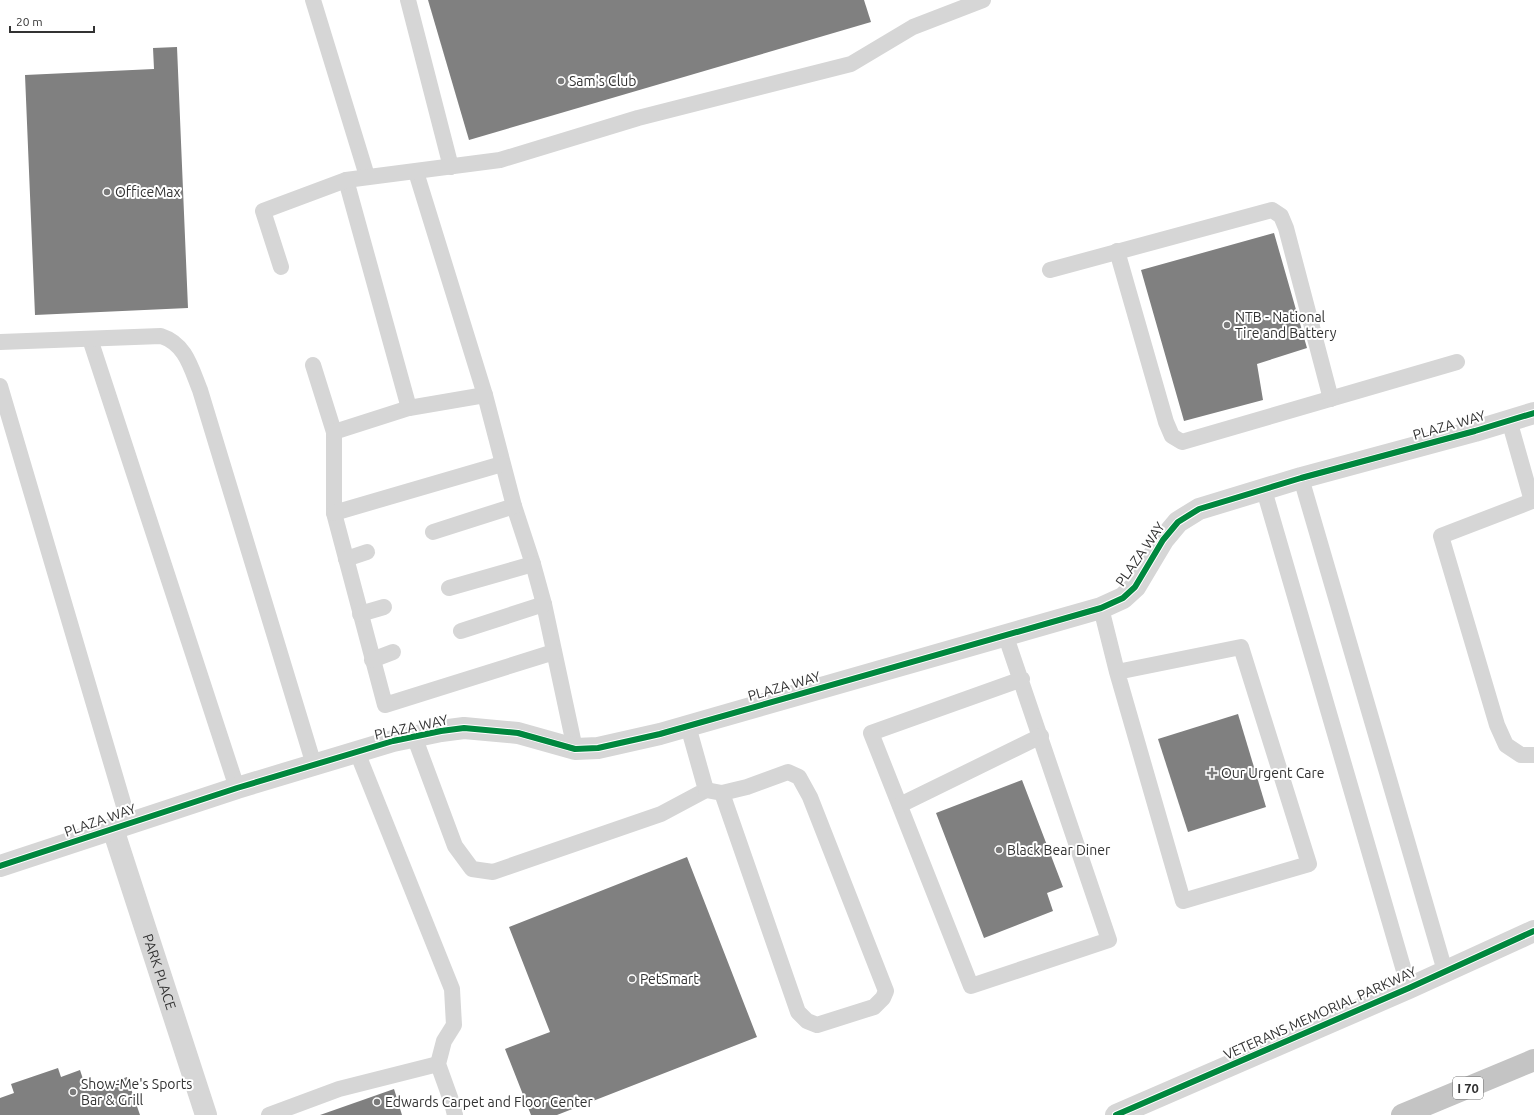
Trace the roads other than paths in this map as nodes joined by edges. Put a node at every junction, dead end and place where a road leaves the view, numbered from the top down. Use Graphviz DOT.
graph roads {
  1 [pos="314,0"];
  2 [pos="408,0"];
  3 [pos="983,0"];
  4 [pos="451,167"];
  5 [pos="416,172"];
  6 [pos="367,176"];
  7 [pos="346,180"];
  8 [pos="1117,252"];
  9 [pos="281,267"];
  10 [pos="1050,270"];
  11 [pos="90,339"];
  12 [pos="0,342"];
  13 [pos="1457,362"];
  14 [pos="312,365"];
  15 [pos="0,386"];
  16 [pos="485,395"];
  17 [pos="1332,399"];
  18 [pos="409,408"];
  19 [pos="1534,413"];
  20 [pos="1509,420"];
  21 [pos="334,432"];
  22 [pos="502,464"];
  23 [pos="1301,478"];
  24 [pos="1264,490"];
  25 [pos="1533,501"];
  26 [pos="514,506"];
  27 [pos="334,513"];
  28 [pos="433,532"];
  29 [pos="368,552"];
  30 [pos="346,559"];
  31 [pos="533,564"];
  32 [pos="449,588"];
  33 [pos="544,604"];
  34 [pos="384,607"];
  35 [pos="1101,608"];
  36 [pos="360,614"];
  37 [pos="461,631"];
  38 [pos="1005,634"];
  39 [pos="393,652"];
  40 [pos="554,652"];
  41 [pos="372,660"];
  42 [pos="1117,672"];
  43 [pos="1022,679"];
  44 [pos="688,726"];
  45 [pos="414,736"];
  46 [pos="1041,736"];
  47 [pos="575,749"];
  48 [pos="357,752"];
  49 [pos="1534,755"];
  50 [pos="314,765"];
  51 [pos="237,788"];
  52 [pos="706,790"];
  53 [pos="722,793"];
  54 [pos="900,805"];
  55 [pos="121,826"];
  56 [pos="0,866"];
  57 [pos="1534,931"];
  58 [pos="1445,971"];
  59 [pos="1409,988"];
  60 [pos="1534,1060"];
  61 [pos="438,1064"];
  62 [pos="206,1115"];
  63 [pos="269,1115"];
  64 [pos="455,1115"];
  65 [pos="1116,1115"];
  66 [pos="1402,1115"];
  1 -- 6 [label="lane"];
  2 -- 4 [label="lane"];
  3 -- 4 [label="lane"];
  4 -- 5 [label="lane"];
  5 -- 6 [label="lane"];
  5 -- 16 [label="lane"];
  6 -- 7 [label="lane"];
  7 -- 9 [label="lane"];
  7 -- 18 [label="lane"];
  8 -- 10 [label="lane"];
  8 -- 17 [label="lane"];
  8 -- 17 [label="lane"];
  11 -- 12 [label="lane"];
  11 -- 50 [label="lane"];
  11 -- 51 [label="lane"];
  13 -- 17 [label="lane"];
  14 -- 21 [label="lane"];
  15 -- 55 [label="lane"];
  16 -- 18 [label="lane"];
  16 -- 22 [label="lane"];
  18 -- 21 [label="lane"];
  19 -- 20 [label="street, PLAZA WAY"];
  20 -- 23 [label="street, PLAZA WAY"];
  20 -- 25 [label="lane"];
  21 -- 27 [label="lane"];
  22 -- 26 [label="lane"];
  22 -- 27 [label="lane"];
  23 -- 24 [label="street, PLAZA WAY"];
  23 -- 58 [label="lane"];
  24 -- 35 [label="street, PLAZA WAY"];
  24 -- 59 [label="lane"];
  25 -- 49 [label="lane"];
  26 -- 28 [label="lane"];
  26 -- 31 [label="lane"];
  27 -- 30 [label="lane"];
  29 -- 30 [label="lane"];
  30 -- 36 [label="lane"];
  31 -- 32 [label="lane"];
  31 -- 33 [label="lane"];
  33 -- 37 [label="lane"];
  33 -- 40 [label="lane"];
  34 -- 36 [label="lane"];
  35 -- 38 [label="street, PLAZA WAY"];
  35 -- 42 [label="lane"];
  36 -- 41 [label="lane"];
  38 -- 43 [label="lane"];
  38 -- 44 [label="street, PLAZA WAY"];
  39 -- 41 [label="lane"];
  40 -- 41 [label="lane"];
  40 -- 47 [label="lane"];
  42 -- 42 [label="lane"];
  43 -- 46 [label="lane"];
  43 -- 54 [label="lane"];
  44 -- 47 [label="street, PLAZA WAY"];
  44 -- 52 [label="lane"];
  45 -- 47 [label="street, PLAZA WAY"];
  45 -- 48 [label="street, PLAZA WAY"];
  45 -- 52 [label="lane"];
  46 -- 54 [label="lane"];
  46 -- 54 [label="lane"];
  48 -- 50 [label="street, PLAZA WAY"];
  48 -- 61 [label="lane"];
  50 -- 51 [label="street, PLAZA WAY"];
  51 -- 55 [label="street, PLAZA WAY"];
  52 -- 53 [label="lane"];
  53 -- 53 [label="lane"];
  55 -- 56 [label="street, PLAZA WAY"];
  55 -- 62 [label="street, PARK PLACE"];
  57 -- 58 [label="street, VETERANS MEMORIAL PARKWAY"];
  58 -- 59 [label="street, VETERANS MEMORIAL PARKWAY"];
  59 -- 65 [label="street, VETERANS MEMORIAL PARKWAY"];
  60 -- 66 [label="highway, I 70"];
  61 -- 63 [label="lane"];
  61 -- 64 [label="lane"];
}
